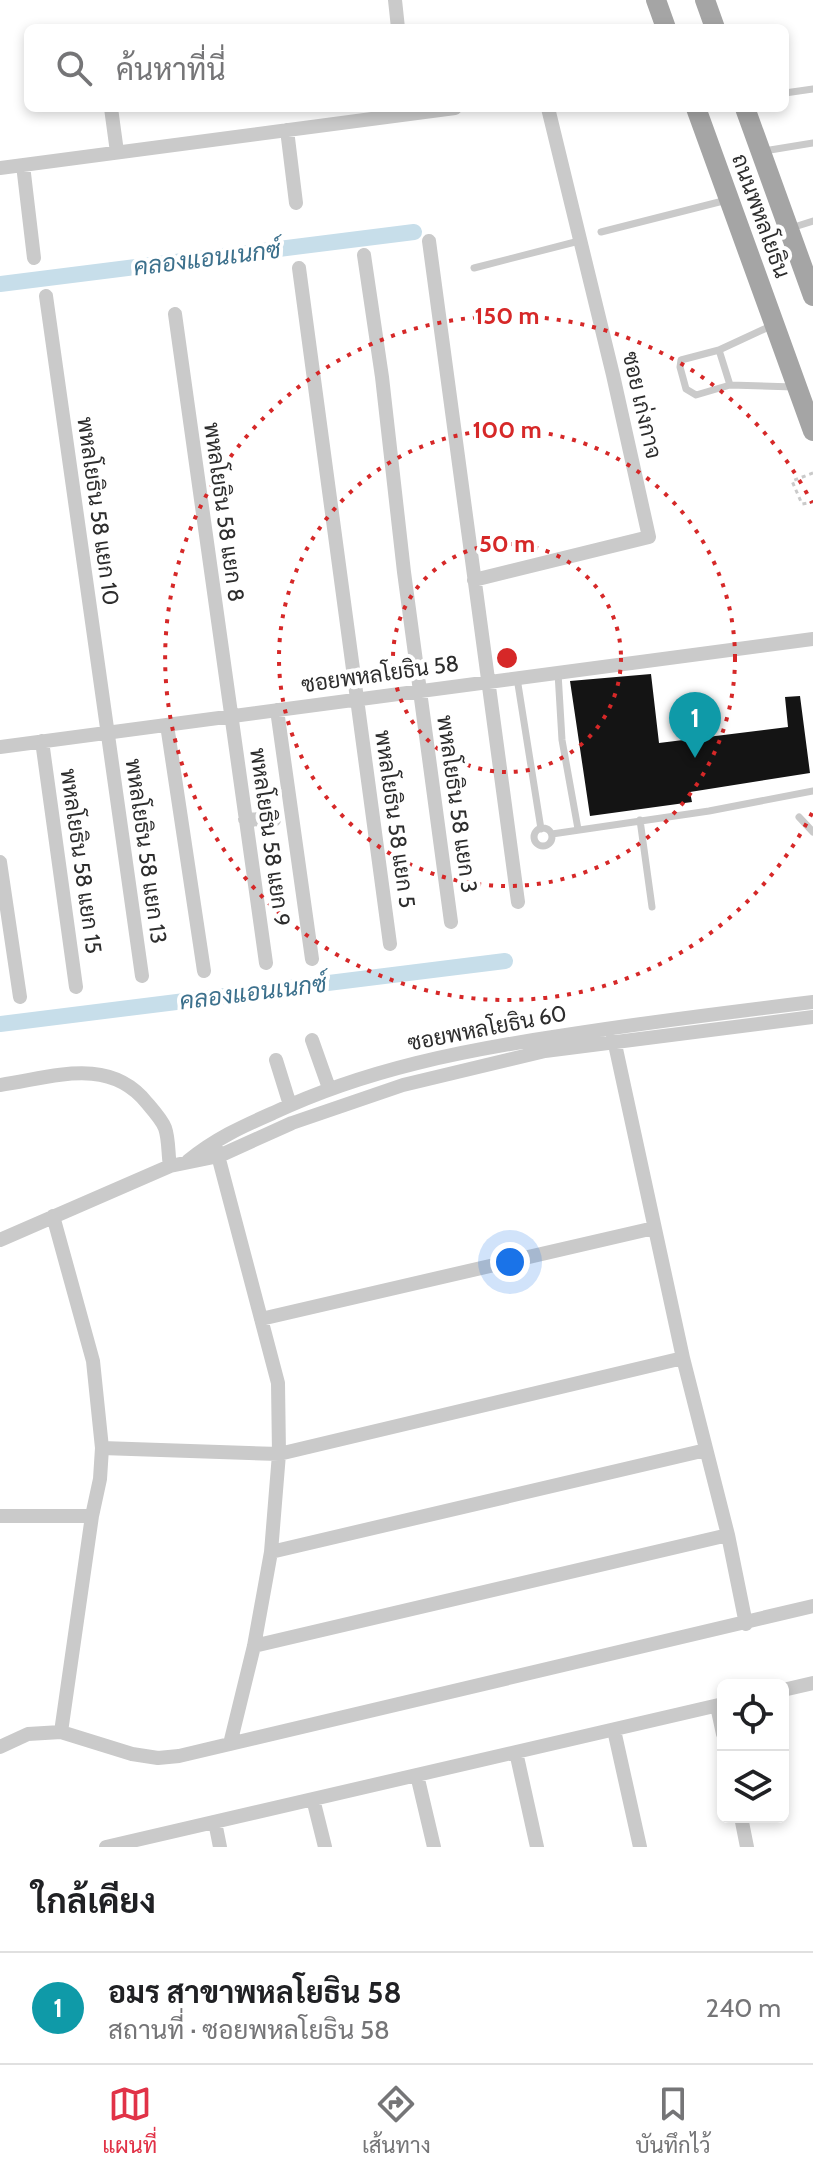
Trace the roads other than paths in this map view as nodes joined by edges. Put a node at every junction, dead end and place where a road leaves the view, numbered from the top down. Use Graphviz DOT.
graph roads {
  1 [pos="395,0"];
  2 [pos="656,0"];
  3 [pos="705,0"];
  4 [pos="398,24"];
  5 [pos="665,24"];
  6 [pos="714,24"];
  7 [pos="813,89"];
  8 [pos="789,92"];
  9 [pos="112,112"];
  10 [pos="402,112"];
  11 [pos="549,112"];
  12 [pos="746,112"];
  13 [pos="701,113"];
  14 [pos="287,130"];
  15 [pos="813,143"];
  16 [pos="117,152"];
  17 [pos="761,152"];
  18 [pos="23,165"];
  19 [pos="0,168"];
  20 [pos="729,200"];
  21 [pos="296,203"];
  22 [pos="813,221"];
  23 [pos="789,229"];
  24 [pos="601,232"];
  25 [pos="429,241"];
  26 [pos="579,241"];
  27 [pos="364,255"];
  28 [pos="34,258"];
  29 [pos="299,268"];
  30 [pos="474,268"];
  31 [pos="46,296"];
  32 [pos="813,296"];
  33 [pos="175,314"];
  34 [pos="775,325"];
  35 [pos="719,350"];
  36 [pos="730,385"];
  37 [pos="796,387"];
  38 [pos="813,431"];
  39 [pos="474,580"];
  40 [pos="813,639"];
  41 [pos="558,673"];
  42 [pos="517,678"];
  43 [pos="488,682"];
  44 [pos="420,691"];
  45 [pos="357,699"];
  46 [pos="277,710"];
  47 [pos="231,716"];
  48 [pos="167,725"];
  49 [pos="107,733"];
  50 [pos="42,741"];
  51 [pos="0,747"];
  52 [pos="813,791"];
  53 [pos="799,817"];
  54 [pos="245,819"];
  55 [pos="274,820"];
  56 [pos="640,820"];
  57 [pos="541,829"];
  58 [pos="578,829"];
  59 [pos="813,832"];
  60 [pos="552,834"];
  61 [pos="0,862"];
  62 [pos="518,902"];
  63 [pos="652,907"];
  64 [pos="451,922"];
  65 [pos="390,944"];
  66 [pos="312,959"];
  67 [pos="266,963"];
  68 [pos="204,971"];
  69 [pos="142,976"];
  70 [pos="76,987"];
  71 [pos="20,997"];
  72 [pos="813,1002"];
  73 [pos="813,1017"];
  74 [pos="649,1030"];
  75 [pos="613,1035"];
  76 [pos="312,1040"];
  77 [pos="276,1060"];
  78 [pos="1,1085"];
  79 [pos="329,1088"];
  80 [pos="290,1105"];
  81 [pos="213,1141"];
  82 [pos="219,1156"];
  83 [pos="188,1161"];
  84 [pos="170,1166"];
  85 [pos="53,1216"];
  86 [pos="654,1228"];
  87 [pos="0,1240"];
  88 [pos="261,1319"];
  89 [pos="683,1358"];
  90 [pos="102,1448"];
  91 [pos="706,1450"];
  92 [pos="279,1454"];
  93 [pos="0,1516"];
  94 [pos="92,1516"];
  95 [pos="728,1535"];
  96 [pos="271,1552"];
  97 [pos="813,1606"];
  98 [pos="746,1624"];
  99 [pos="254,1646"];
  100 [pos="813,1683"];
  101 [pos="789,1689"];
  102 [pos="717,1706"];
  103 [pos="614,1730"];
  104 [pos="61,1732"];
  105 [pos="230,1744"];
  106 [pos="0,1747"];
  107 [pos="516,1752"];
  108 [pos="417,1775"];
  109 [pos="313,1799"];
  110 [pos="215,1822"];
  111 [pos="742,1823"];
  112 [pos="111,1846"];
  113 [pos="220,1847"];
  114 [pos="325,1847"];
  115 [pos="434,1847"];
  116 [pos="537,1847"];
  117 [pos="640,1847"];
  118 [pos="747,1847"];
  1 -- 4 [label="street"];
  2 -- 5 [label="main road"];
  3 -- 6 [label="main road"];
  7 -- 8 [label="lane"];
  9 -- 16 [label="street"];
  10 -- 14 [label="street"];
  11 -- 26 [label="street, ซอย เก่งกาจ"];
  12 -- 17 [label="main road, ถนนพหลโยธิน"];
  13 -- 20 [label="main road, ถนนพหลโยธิน"];
  14 -- 16 [label="street"];
  14 -- 21 [label="street"];
  15 -- 17 [label="lane"];
  16 -- 18 [label="street"];
  17 -- 23 [label="main road, ถนนพหลโยธิน"];
  18 -- 19 [label="street"];
  18 -- 28 [label="street"];
  20 -- 24 [label="lane"];
  20 -- 34 [label="main road, ถนนพหลโยธิน"];
  22 -- 23 [label="lane"];
  23 -- 32 [label="main road, ถนนพหลโยธิน"];
  25 -- 39 [label="street"];
  26 -- 30 [label="lane"];
  26 -- 39 [label="street, ซอย เก่งกาจ"];
  27 -- 44 [label="street, พหลโยธิน 58 แยก 3"];
  29 -- 45 [label="street, พหลโยธิน 58 แยก 5"];
  31 -- 49 [label="street, พหลโยธิน 58 แยก 10"];
  33 -- 47 [label="street, พหลโยธิน 58 แยก 8"];
  34 -- 35 [label="lane"];
  34 -- 37 [label="main road, ถนนพหลโยธิน"];
  35 -- 36 [label="lane"];
  35 -- 36 [label="lane"];
  36 -- 37 [label="lane"];
  37 -- 38 [label="main road, ถนนพหลโยธิน"];
  39 -- 43 [label="street"];
  40 -- 41 [label="street, ซอยพหลโยธิน 58"];
  41 -- 42 [label="street, ซอยพหลโยธิน 58"];
  41 -- 58 [label="lane"];
  42 -- 43 [label="street, ซอยพหลโยธิน 58"];
  42 -- 57 [label="lane"];
  43 -- 44 [label="street, ซอยพหลโยธิน 58"];
  43 -- 62 [label="street"];
  44 -- 45 [label="street, ซอยพหลโยธิน 58"];
  44 -- 64 [label="street, พหลโยธิน 58 แยก 3"];
  45 -- 46 [label="street, ซอยพหลโยธิน 58"];
  45 -- 65 [label="street, พหลโยธิน 58 แยก 5"];
  46 -- 47 [label="street, ซอยพหลโยธิน 58"];
  46 -- 66 [label="street"];
  47 -- 48 [label="street, ซอยพหลโยธิน 58"];
  47 -- 54 [label="street, พหลโยธิน 58 แยก 9"];
  48 -- 49 [label="street, ซอยพหลโยธิน 58"];
  48 -- 68 [label="street"];
  49 -- 50 [label="street, ซอยพหลโยธิน 58"];
  49 -- 69 [label="street, พหลโยธิน 58 แยก 13"];
  50 -- 51 [label="street, ซอยพหลโยธิน 58"];
  50 -- 70 [label="street, พหลโยธิน 58 แยก 15"];
  52 -- 56 [label="lane"];
  53 -- 59 [label="lane"];
  54 -- 55 [label="street"];
  54 -- 67 [label="street, พหลโยธิน 58 แยก 9"];
  56 -- 58 [label="lane"];
  56 -- 63 [label="lane"];
  57 -- 60 [label="lane"];
  57 -- 60 [label="lane"];
  58 -- 60 [label="lane"];
  61 -- 71 [label="street"];
  72 -- 74 [label="street, ซอยพหลโยธิน 60"];
  73 -- 74 [label="street, ซอยพหลโยธิน 60"];
  74 -- 75 [label="street, ซอยพหลโยธิน 60"];
  75 -- 79 [label="street, ซอยพหลโยธิน 60"];
  75 -- 82 [label="street, ซอยพหลโยธิน 60"];
  75 -- 86 [label="street"];
  76 -- 79 [label="street"];
  77 -- 80 [label="street"];
  78 -- 84 [label="street"];
  79 -- 80 [label="street, ซอยพหลโยธิน 60"];
  80 -- 81 [label="street, ซอยพหลโยธิน 60"];
  81 -- 82 [label="street"];
  81 -- 83 [label="street, ซอยพหลโยธิน 60"];
  82 -- 83 [label="street, ซอยพหลโยธิน 60"];
  82 -- 88 [label="street"];
  83 -- 84 [label="street, ซอยพหลโยธิน 60"];
  84 -- 85 [label="street, ซอยพหลโยธิน 60"];
  85 -- 87 [label="street, ซอยพหลโยธิน 60"];
  85 -- 90 [label="street"];
  86 -- 88 [label="street"];
  86 -- 89 [label="street"];
  88 -- 92 [label="street"];
  89 -- 91 [label="street"];
  89 -- 92 [label="street"];
  90 -- 92 [label="street"];
  90 -- 94 [label="street"];
  91 -- 95 [label="street"];
  91 -- 96 [label="street"];
  92 -- 96 [label="street"];
  93 -- 94 [label="street"];
  94 -- 104 [label="street"];
  95 -- 98 [label="street"];
  95 -- 99 [label="street"];
  96 -- 99 [label="street"];
  97 -- 98 [label="street"];
  98 -- 105 [label="street"];
  99 -- 105 [label="street"];
  100 -- 101 [label="street"];
  102 -- 103 [label="street"];
  103 -- 107 [label="street"];
  103 -- 117 [label="street"];
  104 -- 105 [label="street"];
  104 -- 106 [label="street"];
  107 -- 108 [label="street"];
  107 -- 116 [label="street"];
  108 -- 109 [label="street"];
  108 -- 115 [label="street"];
  109 -- 110 [label="street"];
  109 -- 114 [label="street"];
  110 -- 112 [label="street"];
  110 -- 113 [label="street"];
  111 -- 118 [label="street"];
}
